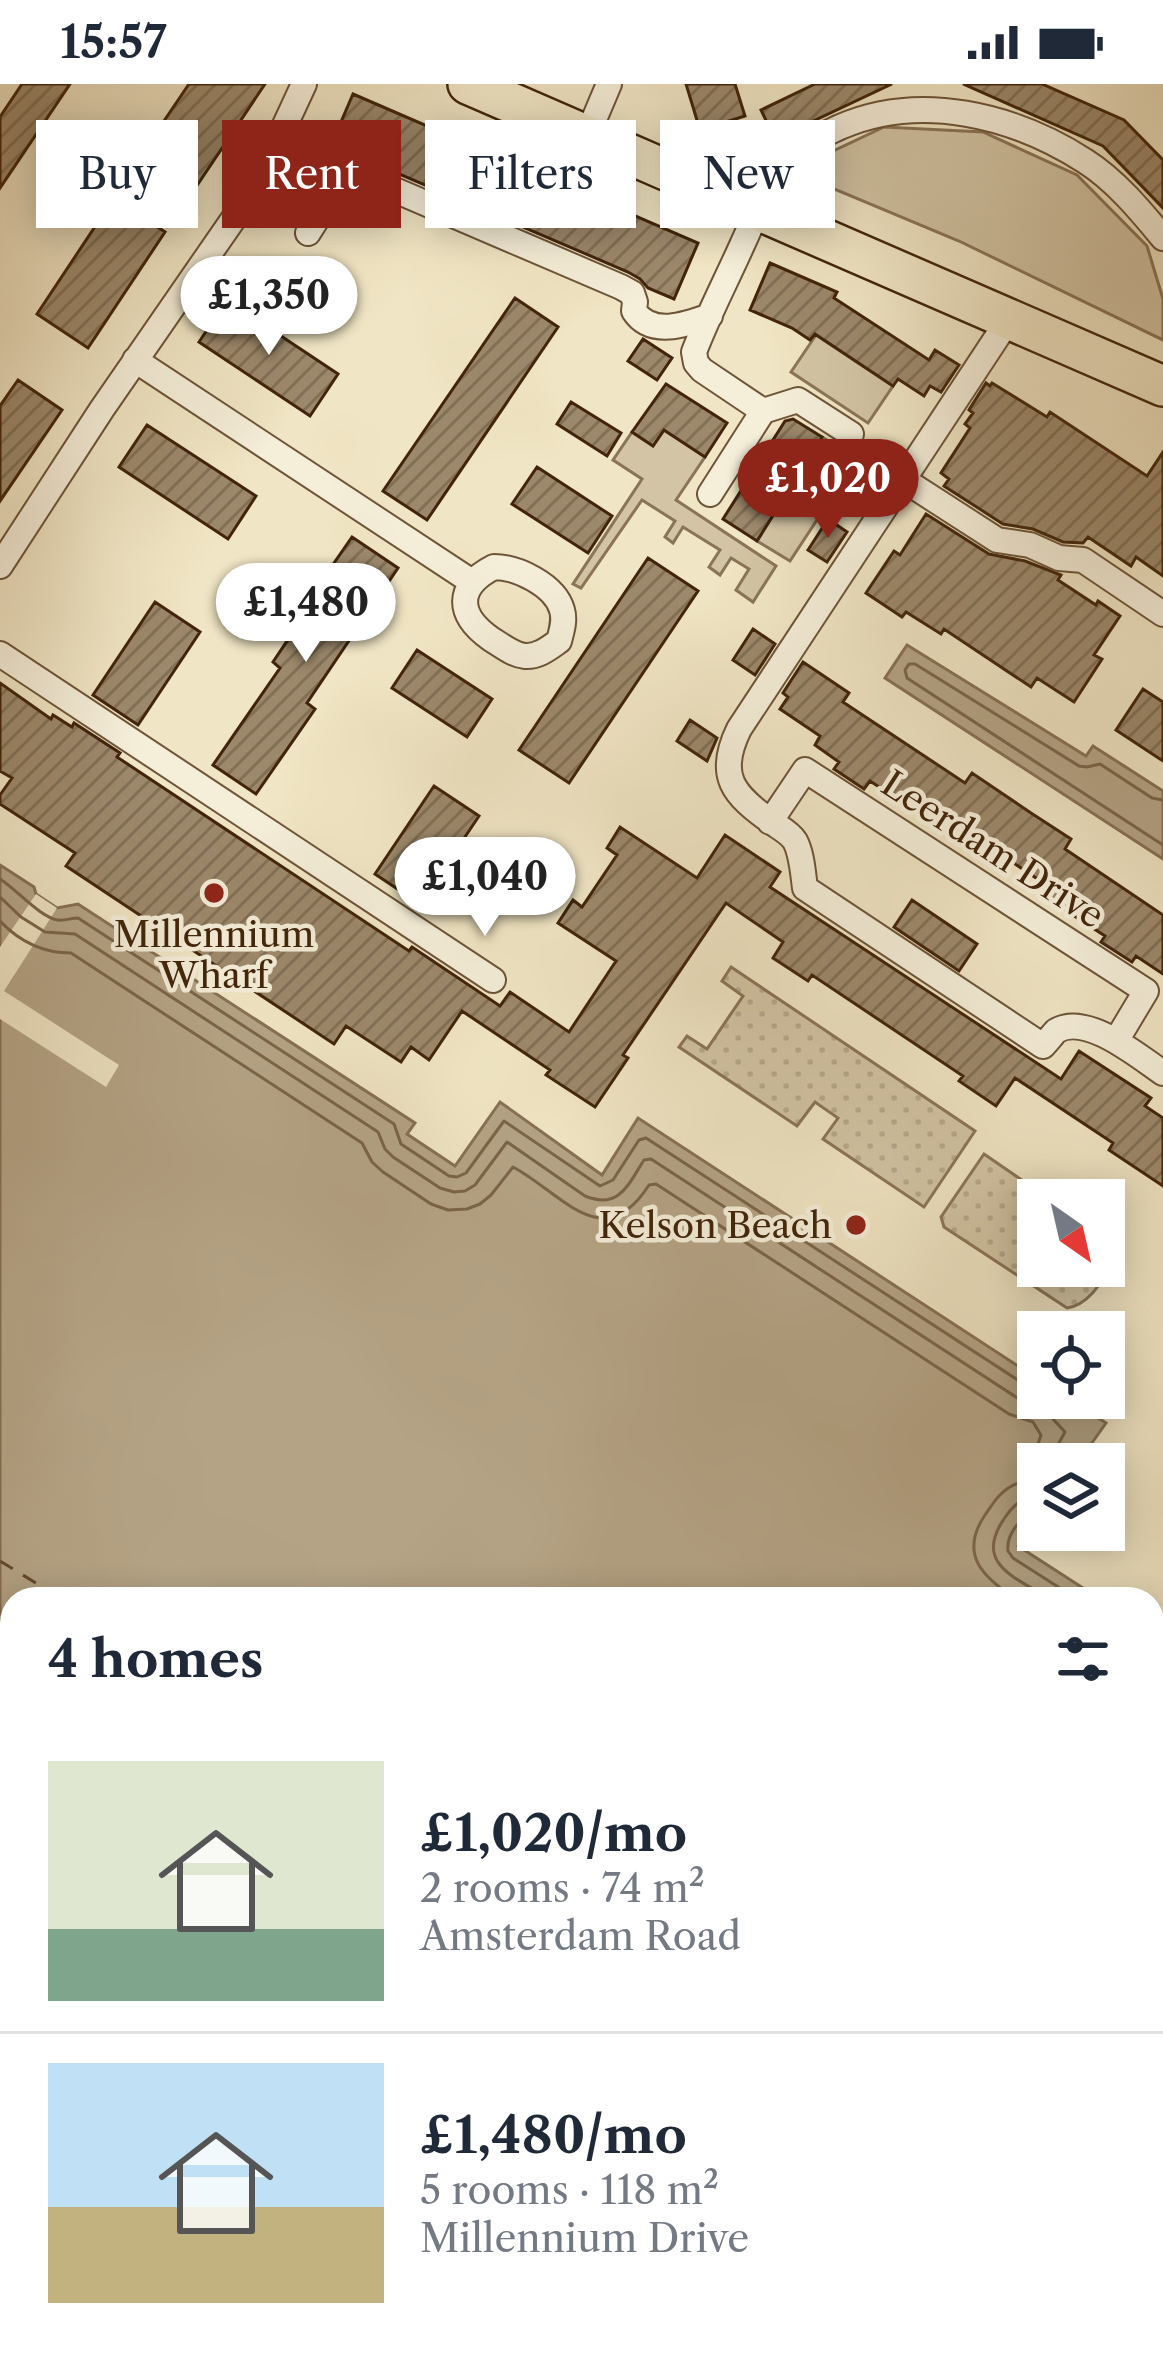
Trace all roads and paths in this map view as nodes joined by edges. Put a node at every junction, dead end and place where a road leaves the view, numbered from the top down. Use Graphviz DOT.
graph roads {
  1 [pos="304,84"];
  2 [pos="468,84"];
  3 [pos="610,84"];
  4 [pos="550,120"];
  5 [pos="594,120"];
  6 [pos="835,130"];
  7 [pos="750,228"];
  8 [pos="800,228"];
  9 [pos="308,233"];
  10 [pos="1163,238"];
  11 [pos="710,316"];
  12 [pos="1010,319"];
  13 [pos="135,360"];
  14 [pos="1163,386"];
  15 [pos="763,411"];
  16 [pos="850,434"];
  17 [pos="904,479"];
  18 [pos="710,494"];
  19 [pos="0,566"];
  20 [pos="472,582"];
  21 [pos="1163,614"];
  22 [pos="0,654"];
  23 [pos="770,822"];
  24 [pos="493,980"];
  25 [pos="1116,1041"];
  26 [pos="1163,1073"];
  1 -- 13 [label="street"];
  2 -- 4 [label="main road"];
  3 -- 5 [label="street"];
  6 -- 10 [label="street"];
  7 -- 11 [label="street"];
  8 -- 12 [label="main road"];
  9 -- 11 [label="street"];
  11 -- 15 [label="street"];
  12 -- 14 [label="main road"];
  12 -- 17 [label="street"];
  13 -- 19 [label="street"];
  13 -- 20 [label="street"];
  15 -- 16 [label="street"];
  15 -- 18 [label="street"];
  17 -- 21 [label="street"];
  17 -- 23 [label="street"];
  22 -- 24 [label="street"];
  23 -- 25 [label="street"];
  23 -- 25 [label="street, Leerdam Drive"];
  25 -- 26 [label="street"];
}
